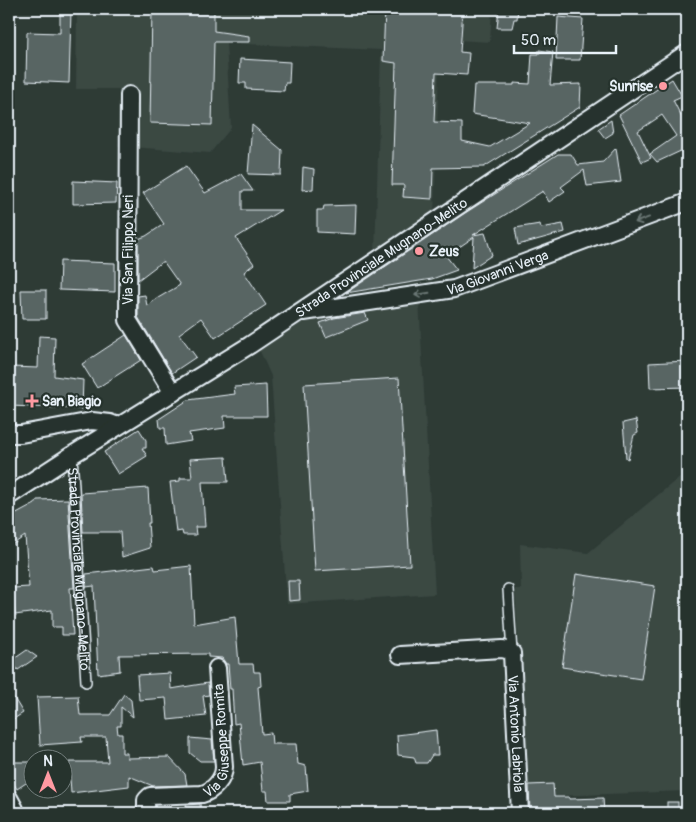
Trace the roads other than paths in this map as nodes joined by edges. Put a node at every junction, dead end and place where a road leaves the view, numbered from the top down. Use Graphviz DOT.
graph roads {
  1 [pos="687,53"];
  2 [pos="129,95"];
  3 [pos="687,202"];
  4 [pos="298,313"];
  5 [pos="173,392"];
  6 [pos="118,426"];
  7 [pos="9,431"];
  8 [pos="72,454"];
  9 [pos="9,496"];
  10 [pos="508,589"];
  11 [pos="512,653"];
  12 [pos="400,655"];
  13 [pos="217,668"];
  14 [pos="86,682"];
  15 [pos="146,813"];
  16 [pos="520,813"];
  1 -- 4 [label="street, Strada Provinciale Mugnano-Melito"];
  2 -- 5 [label="street, Via San Filippo Neri"];
  3 -- 4 [label="street, Via Giovanni Verga, one-way"];
  4 -- 5 [label="street, Strada Provinciale Mugnano-Melito"];
  5 -- 6 [label="street, Strada Provinciale Mugnano-Melito"];
  6 -- 7 [label="street"];
  6 -- 8 [label="street, Strada Provinciale Mugnano-Melito"];
  8 -- 9 [label="street, Strada Provinciale Mugnano-Melito"];
  8 -- 14 [label="lane, Strada Provinciale Mugnano-Melito"];
  10 -- 11 [label="lane, Via Antonio Labriola"];
  11 -- 12 [label="street"];
  11 -- 16 [label="street, Via Antonio Labriola"];
  13 -- 15 [label="street, Via Giuseppe Romita"];
}
